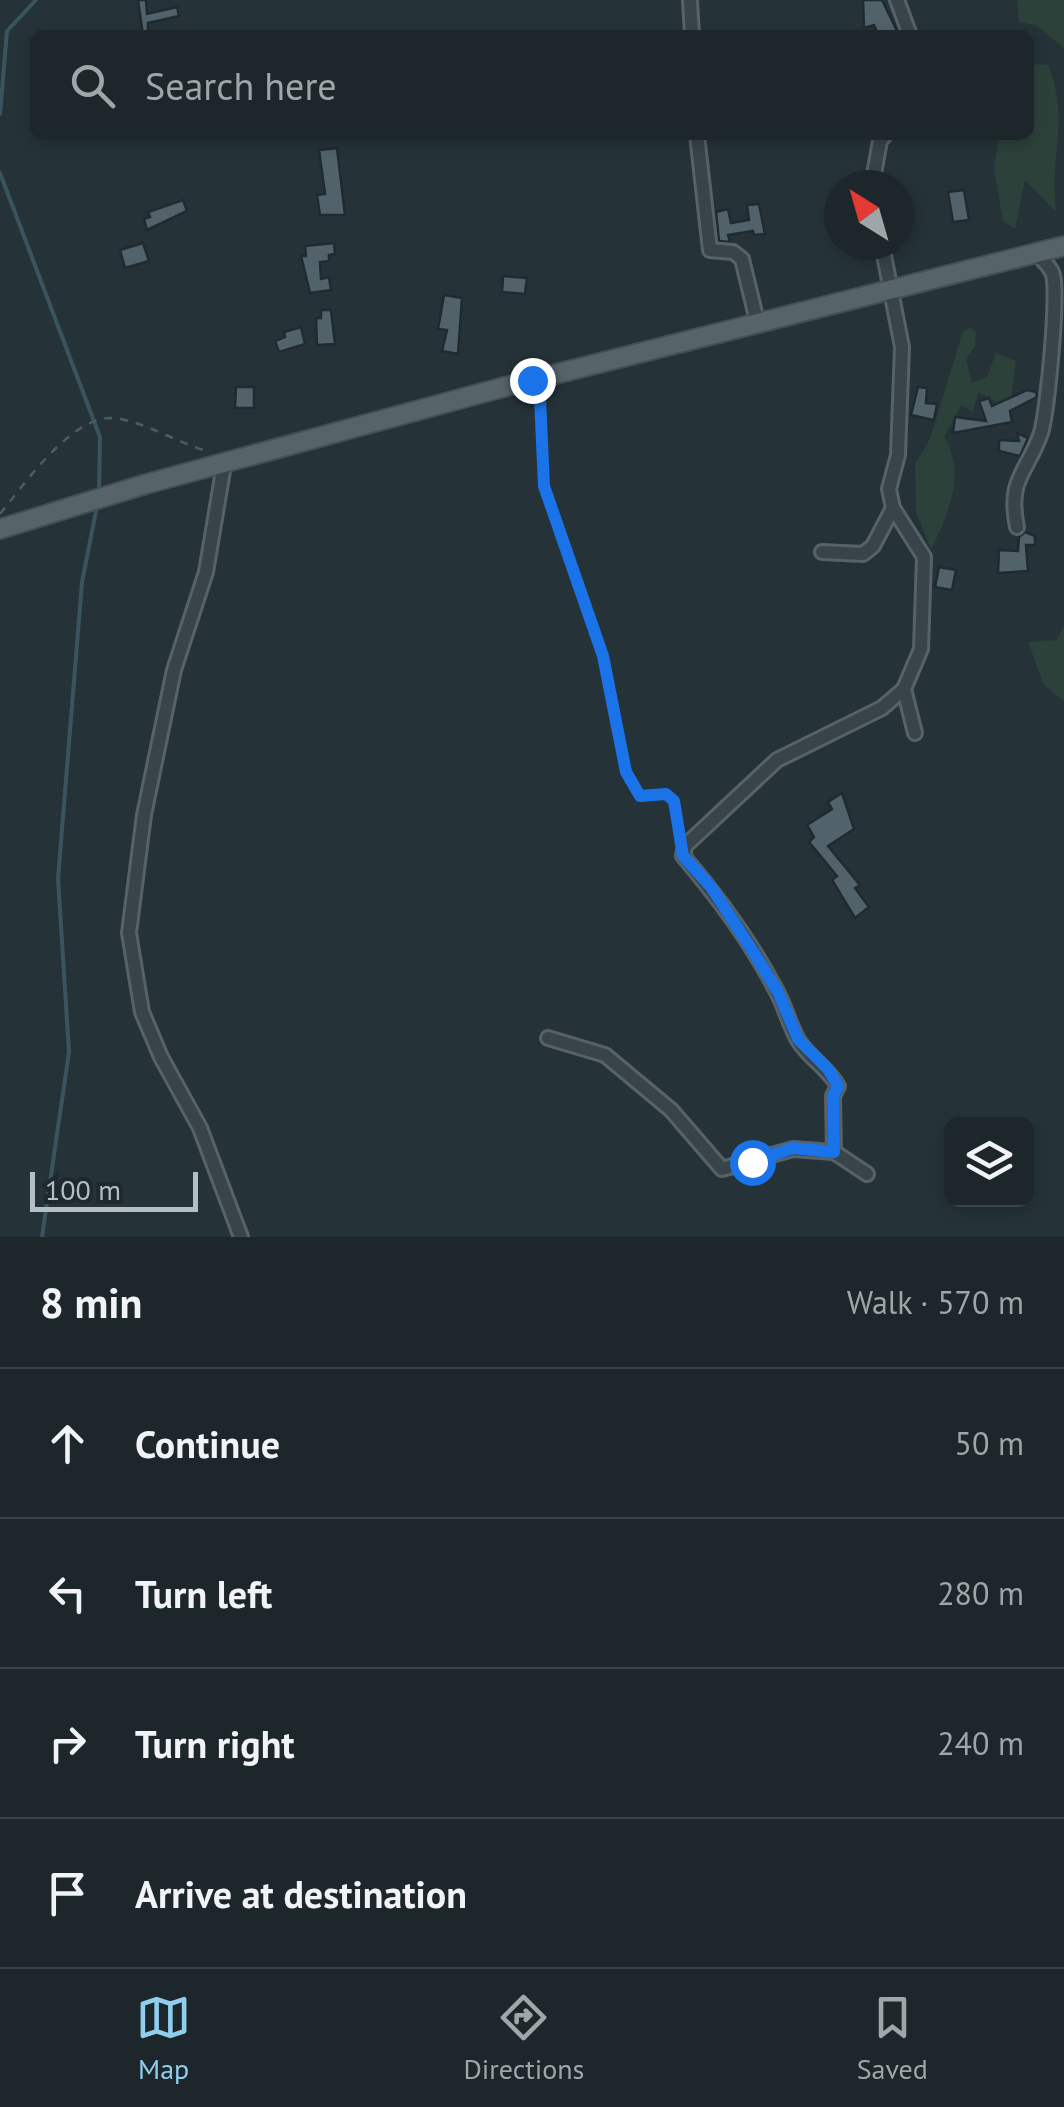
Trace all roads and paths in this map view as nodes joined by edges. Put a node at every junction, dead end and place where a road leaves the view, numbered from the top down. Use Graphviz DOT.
graph roads {
  1 [pos="690,0"];
  2 [pos="897,0"];
  3 [pos="692,30"];
  4 [pos="908,30"];
  5 [pos="699,140"];
  6 [pos="881,140"];
  7 [pos="875,170"];
  8 [pos="1064,246"];
  9 [pos="1037,254"];
  10 [pos="886,260"];
  11 [pos="892,287"];
  12 [pos="757,321"];
  13 [pos="532,380"];
  14 [pos="230,462"];
  15 [pos="893,508"];
  16 [pos="0,514"];
  17 [pos="1017,527"];
  18 [pos="0,529"];
  19 [pos="822,552"];
  20 [pos="904,690"];
  21 [pos="915,733"];
  22 [pos="685,846"];
  23 [pos="548,1038"];
  24 [pos="834,1152"];
  25 [pos="867,1174"];
  26 [pos="241,1237"];
  1 -- 3 [label="street"];
  2 -- 4 [label="street"];
  5 -- 12 [label="street"];
  6 -- 7 [label="street"];
  8 -- 9 [label="main road"];
  9 -- 11 [label="main road"];
  9 -- 17 [label="street"];
  10 -- 11 [label="street"];
  11 -- 12 [label="main road"];
  11 -- 15 [label="street"];
  12 -- 13 [label="main road"];
  13 -- 14 [label="main road"];
  13 -- 22 [label="path"];
  14 -- 16 [label="path"];
  14 -- 18 [label="main road"];
  14 -- 26 [label="street"];
  15 -- 19 [label="street"];
  15 -- 20 [label="street"];
  20 -- 21 [label="street"];
  20 -- 22 [label="street"];
  22 -- 24 [label="street"];
  23 -- 24 [label="street"];
  24 -- 25 [label="street"];
}
